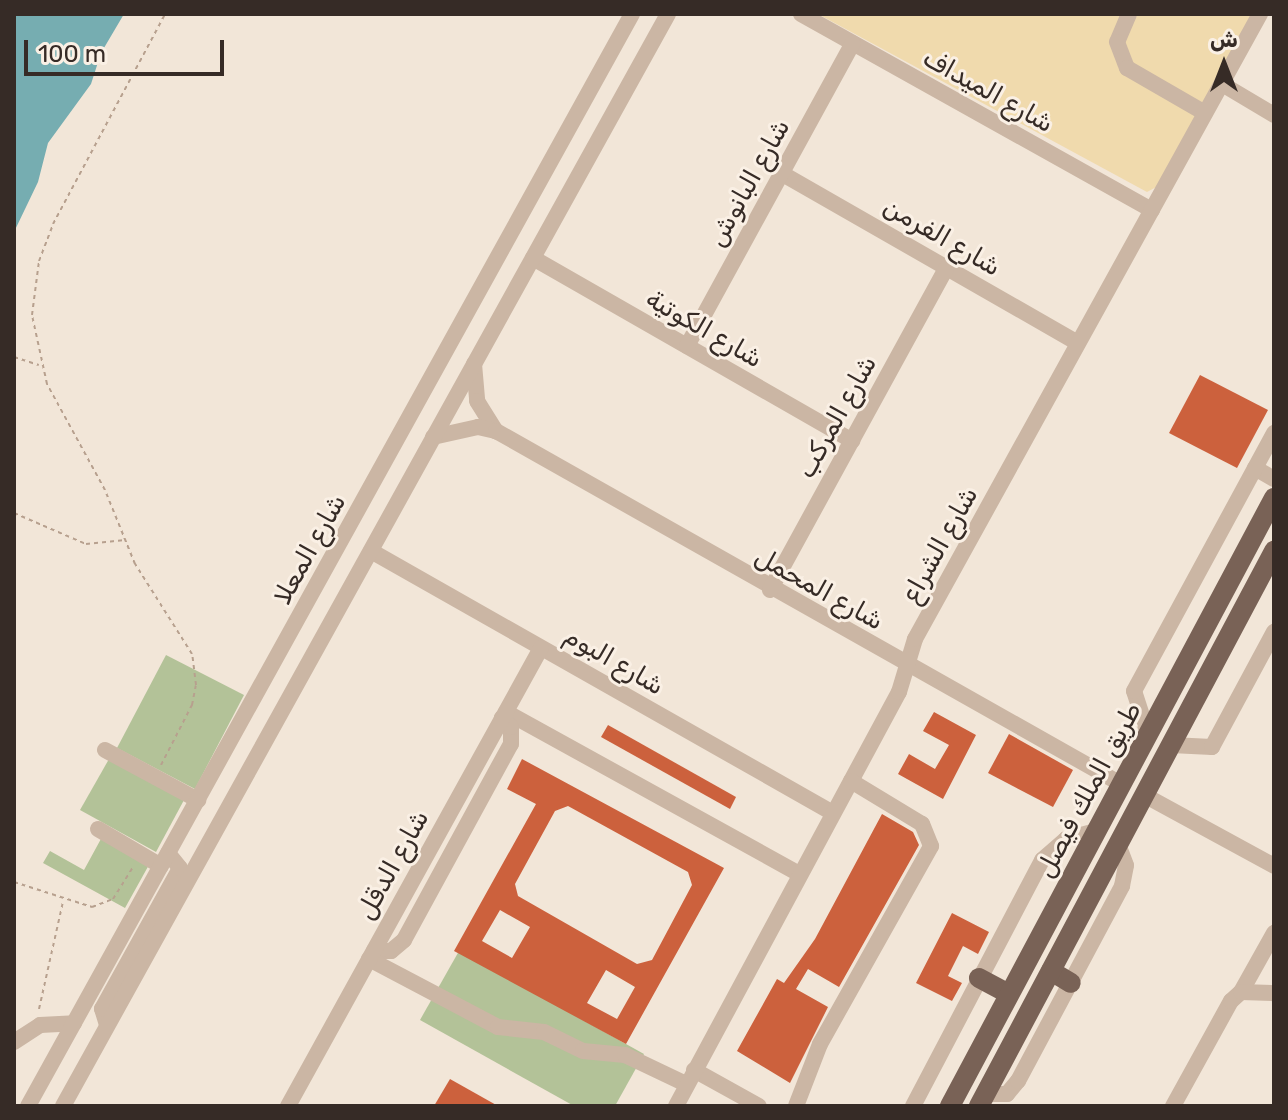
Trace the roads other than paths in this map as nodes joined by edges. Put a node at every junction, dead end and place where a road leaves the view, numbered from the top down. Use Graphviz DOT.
graph roads {
  1 [pos="632,14"];
  2 [pos="668,14"];
  3 [pos="801,14"];
  4 [pos="1129,14"];
  5 [pos="1260,14"];
  6 [pos="853,43"];
  7 [pos="1222,84"];
  8 [pos="1205,113"];
  9 [pos="1274,115"];
  10 [pos="781,173"];
  11 [pos="1152,210"];
  12 [pos="533,258"];
  13 [pos="946,268"];
  14 [pos="1078,343"];
  15 [pos="687,346"];
  16 [pos="474,364"];
  17 [pos="496,431"];
  18 [pos="1274,433"];
  19 [pos="433,437"];
  20 [pos="852,441"];
  21 [pos="1255,468"];
  22 [pos="1274,479"];
  23 [pos="1274,498"];
  24 [pos="371,551"];
  25 [pos="1272,559"];
  26 [pos="770,590"];
  27 [pos="1274,632"];
  28 [pos="541,648"];
  29 [pos="909,667"];
  30 [pos="1182,670"];
  31 [pos="1202,687"];
  32 [pos="504,715"];
  33 [pos="1148,734"];
  34 [pos="1171,745"];
  35 [pos="105,750"];
  36 [pos="851,781"];
  37 [pos="1121,784"];
  38 [pos="1144,795"];
  39 [pos="198,800"];
  40 [pos="833,813"];
  41 [pos="98,829"];
  42 [pos="1096,831"];
  43 [pos="438,835"];
  44 [pos="456,844"];
  45 [pos="1118,844"];
  46 [pos="165,859"];
  47 [pos="1274,866"];
  48 [pos="799,874"];
  49 [pos="1274,933"];
  50 [pos="371,955"];
  51 [pos="1051,971"];
  52 [pos="979,978"];
  53 [pos="1071,983"];
  54 [pos="1241,992"];
  55 [pos="1274,993"];
  56 [pos="1009,994"];
  57 [pos="74,1023"];
  58 [pos="107,1025"];
  59 [pos="14,1042"];
  60 [pos="690,1077"];
  61 [pos="982,1100"];
  62 [pos="28,1106"];
  63 [pos="63,1106"];
  64 [pos="288,1106"];
  65 [pos="676,1106"];
  66 [pos="759,1106"];
  67 [pos="796,1106"];
  68 [pos="913,1106"];
  69 [pos="950,1106"];
  70 [pos="1173,1106"];
  1 -- 39 [label="street, شارع المعلا"];
  2 -- 12 [label="street, شارع المعلا"];
  3 -- 6 [label="street, شارع الميداف"];
  4 -- 8 [label="street"];
  5 -- 7 [label="street, شارع الشراع"];
  6 -- 10 [label="street, شارع البانوش"];
  6 -- 11 [label="street, شارع الميداف"];
  7 -- 8 [label="street, شارع الشراع"];
  7 -- 9 [label="street"];
  8 -- 11 [label="street, شارع الشراع"];
  10 -- 13 [label="street, شارع الفرمن"];
  10 -- 15 [label="street, شارع البانوش"];
  11 -- 14 [label="street, شارع الشراع"];
  12 -- 15 [label="street, شارع الكوتية"];
  12 -- 16 [label="street, شارع المعلا"];
  13 -- 14 [label="street, شارع الفرمن"];
  13 -- 20 [label="street, شارع المركب"];
  14 -- 29 [label="street, شارع الشراع"];
  15 -- 20 [label="street, شارع الكوتية"];
  16 -- 17 [label="street"];
  16 -- 19 [label="street, شارع المعلا"];
  17 -- 19 [label="street"];
  17 -- 26 [label="street, شارع المحمل"];
  18 -- 21 [label="street"];
  19 -- 24 [label="street, شارع المعلا"];
  20 -- 26 [label="street, شارع المركب"];
  21 -- 22 [label="street"];
  21 -- 33 [label="street"];
  23 -- 30 [label="main road, طريق الملك فيصل"];
  24 -- 28 [label="street, شارع البوم"];
  24 -- 58 [label="street, شارع المعلا"];
  25 -- 31 [label="main road, طريق الملك فيصل"];
  26 -- 29 [label="street, شارع المحمل"];
  27 -- 34 [label="street"];
  28 -- 32 [label="street, شارع الدقل"];
  28 -- 40 [label="street, شارع البوم"];
  29 -- 36 [label="street, شارع الشراع"];
  29 -- 37 [label="street, شارع المحمل"];
  30 -- 31 [label="main road"];
  30 -- 33 [label="main road, طريق الملك فيصل"];
  31 -- 34 [label="main road, طريق الملك فيصل"];
  32 -- 43 [label="street, شارع الدقل"];
  32 -- 44 [label="street"];
  32 -- 48 [label="street"];
  33 -- 37 [label="main road, طريق الملك فيصل"];
  34 -- 38 [label="main road, طريق الملك فيصل"];
  35 -- 39 [label="street"];
  36 -- 40 [label="street, شارع الشراع"];
  36 -- 67 [label="street"];
  37 -- 42 [label="main road, طريق الملك فيصل"];
  38 -- 45 [label="main road, طريق الملك فيصل"];
  38 -- 47 [label="street"];
  39 -- 46 [label="street, شارع المعلا"];
  40 -- 48 [label="street, شارع الشراع"];
  41 -- 46 [label="street"];
  42 -- 52 [label="street"];
  42 -- 56 [label="main road, طريق الملك فيصل"];
  43 -- 44 [label="street"];
  43 -- 50 [label="street, شارع الدقل"];
  44 -- 50 [label="street"];
  45 -- 51 [label="main road, طريق الملك فيصل"];
  45 -- 53 [label="street"];
  46 -- 57 [label="street, شارع المعلا"];
  46 -- 58 [label="street"];
  48 -- 60 [label="street, شارع الشراع"];
  49 -- 54 [label="street"];
  50 -- 60 [label="street"];
  50 -- 64 [label="street, شارع الدقل"];
  51 -- 53 [label="main road"];
  51 -- 61 [label="main road, طريق الملك فيصل"];
  52 -- 56 [label="main road"];
  52 -- 68 [label="street"];
  53 -- 61 [label="street"];
  54 -- 55 [label="street"];
  54 -- 70 [label="street"];
  56 -- 69 [label="main road, طريق الملك فيصل"];
  57 -- 59 [label="street"];
  57 -- 62 [label="street, شارع المعلا"];
  58 -- 63 [label="street, شارع المعلا"];
  60 -- 65 [label="street, شارع الشراع"];
  60 -- 66 [label="street"];
}
